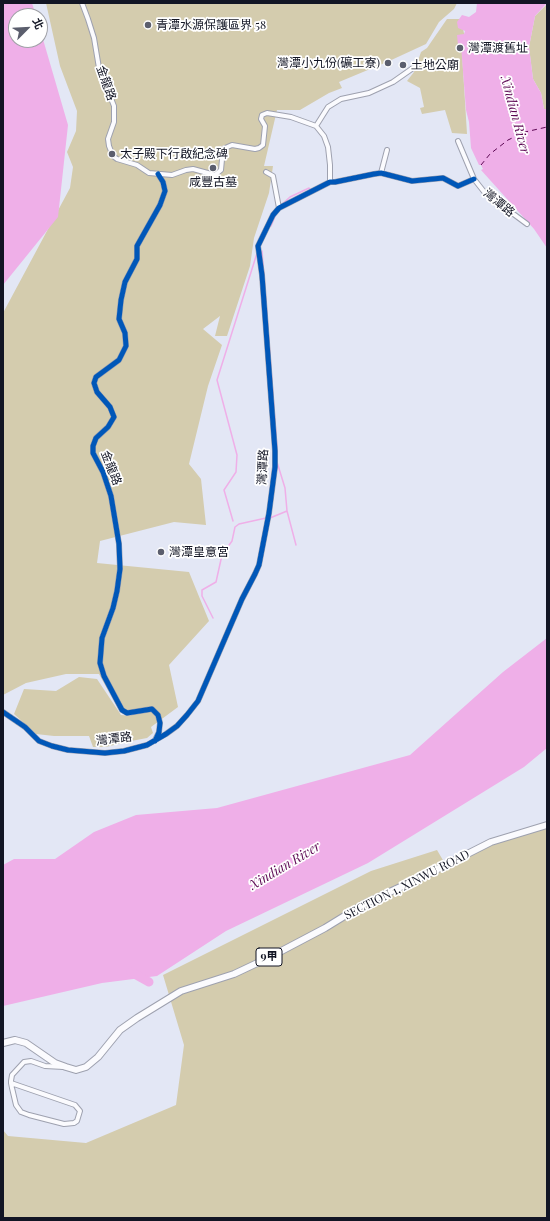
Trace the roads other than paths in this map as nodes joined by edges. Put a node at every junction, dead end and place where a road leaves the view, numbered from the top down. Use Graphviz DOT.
graph roads {
  1 [pos="82,3"];
  2 [pos="417,68"];
  3 [pos="316,126"];
  4 [pos="458,141"];
  5 [pos="388,150"];
  6 [pos="266,172"];
  7 [pos="381,173"];
  8 [pos="158,174"];
  9 [pos="474,179"];
  10 [pos="330,182"];
  11 [pos="279,208"];
  12 [pos="527,224"];
  13 [pos="3,712"];
  14 [pos="155,741"];
  15 [pos="547,825"];
  16 [pos="3,1043"];
  17 [pos="66,1067"];
  18 [pos="11,1083"];
  1 -- 8 [label="street, 金龍路"];
  2 -- 3 [label="street"];
  3 -- 8 [label="street"];
  3 -- 10 [label="street"];
  4 -- 9 [label="street, 灣潭路"];
  5 -- 7 [label="street"];
  6 -- 11 [label="street"];
  7 -- 9 [label="street, 灣潭路"];
  7 -- 10 [label="street, 灣潭路"];
  8 -- 14 [label="street, 金龍路"];
  9 -- 12 [label="street, 灣潭路"];
  10 -- 11 [label="street, 灣潭路"];
  11 -- 14 [label="street, 灣潭路"];
  13 -- 14 [label="street, 灣潭路"];
  15 -- 17 [label="main road, SECTION 1, XINWU ROAD / 9甲"];
  16 -- 17 [label="main road, SECTION 1, XINWU ROAD / 9甲"];
  17 -- 18 [label="street"];
  18 -- 18 [label="street"];
}
